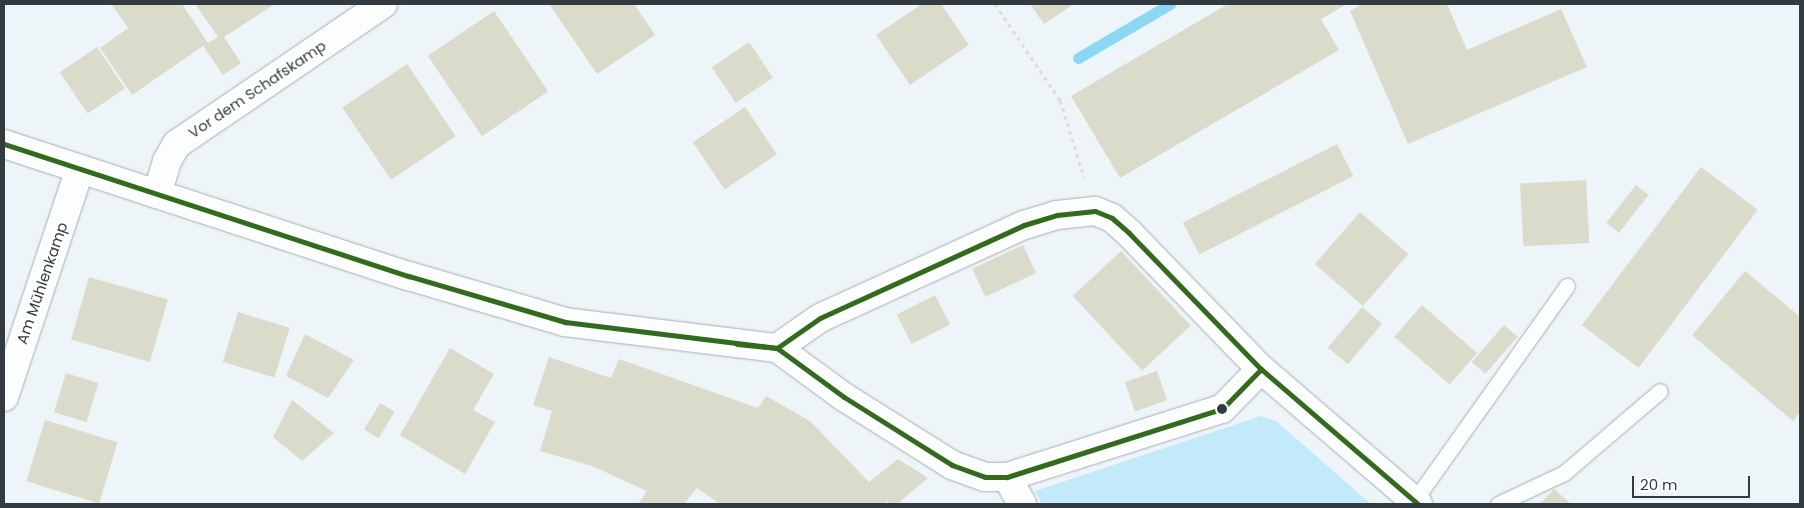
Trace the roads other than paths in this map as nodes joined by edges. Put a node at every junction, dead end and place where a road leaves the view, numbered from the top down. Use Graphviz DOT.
graph roads {
  1 [pos="382,4"];
  2 [pos="4,144"];
  3 [pos="80,169"];
  4 [pos="157,194"];
  5 [pos="1567,286"];
  6 [pos="777,348"];
  7 [pos="1261,369"];
  8 [pos="1660,391"];
  9 [pos="4,397"];
  10 [pos="1007,477"];
  11 [pos="1416,503"];
  12 [pos="1022,504"];
  13 [pos="1498,504"];
  1 -- 4 [label="street, Vor dem Schafskamp"];
  2 -- 3 [label="street"];
  3 -- 4 [label="street"];
  3 -- 9 [label="street, Am Mühlenkamp"];
  4 -- 6 [label="street"];
  5 -- 11 [label="lane"];
  6 -- 7 [label="street"];
  6 -- 10 [label="street"];
  7 -- 10 [label="street"];
  7 -- 11 [label="street"];
  8 -- 13 [label="lane"];
  10 -- 12 [label="street"];
}
